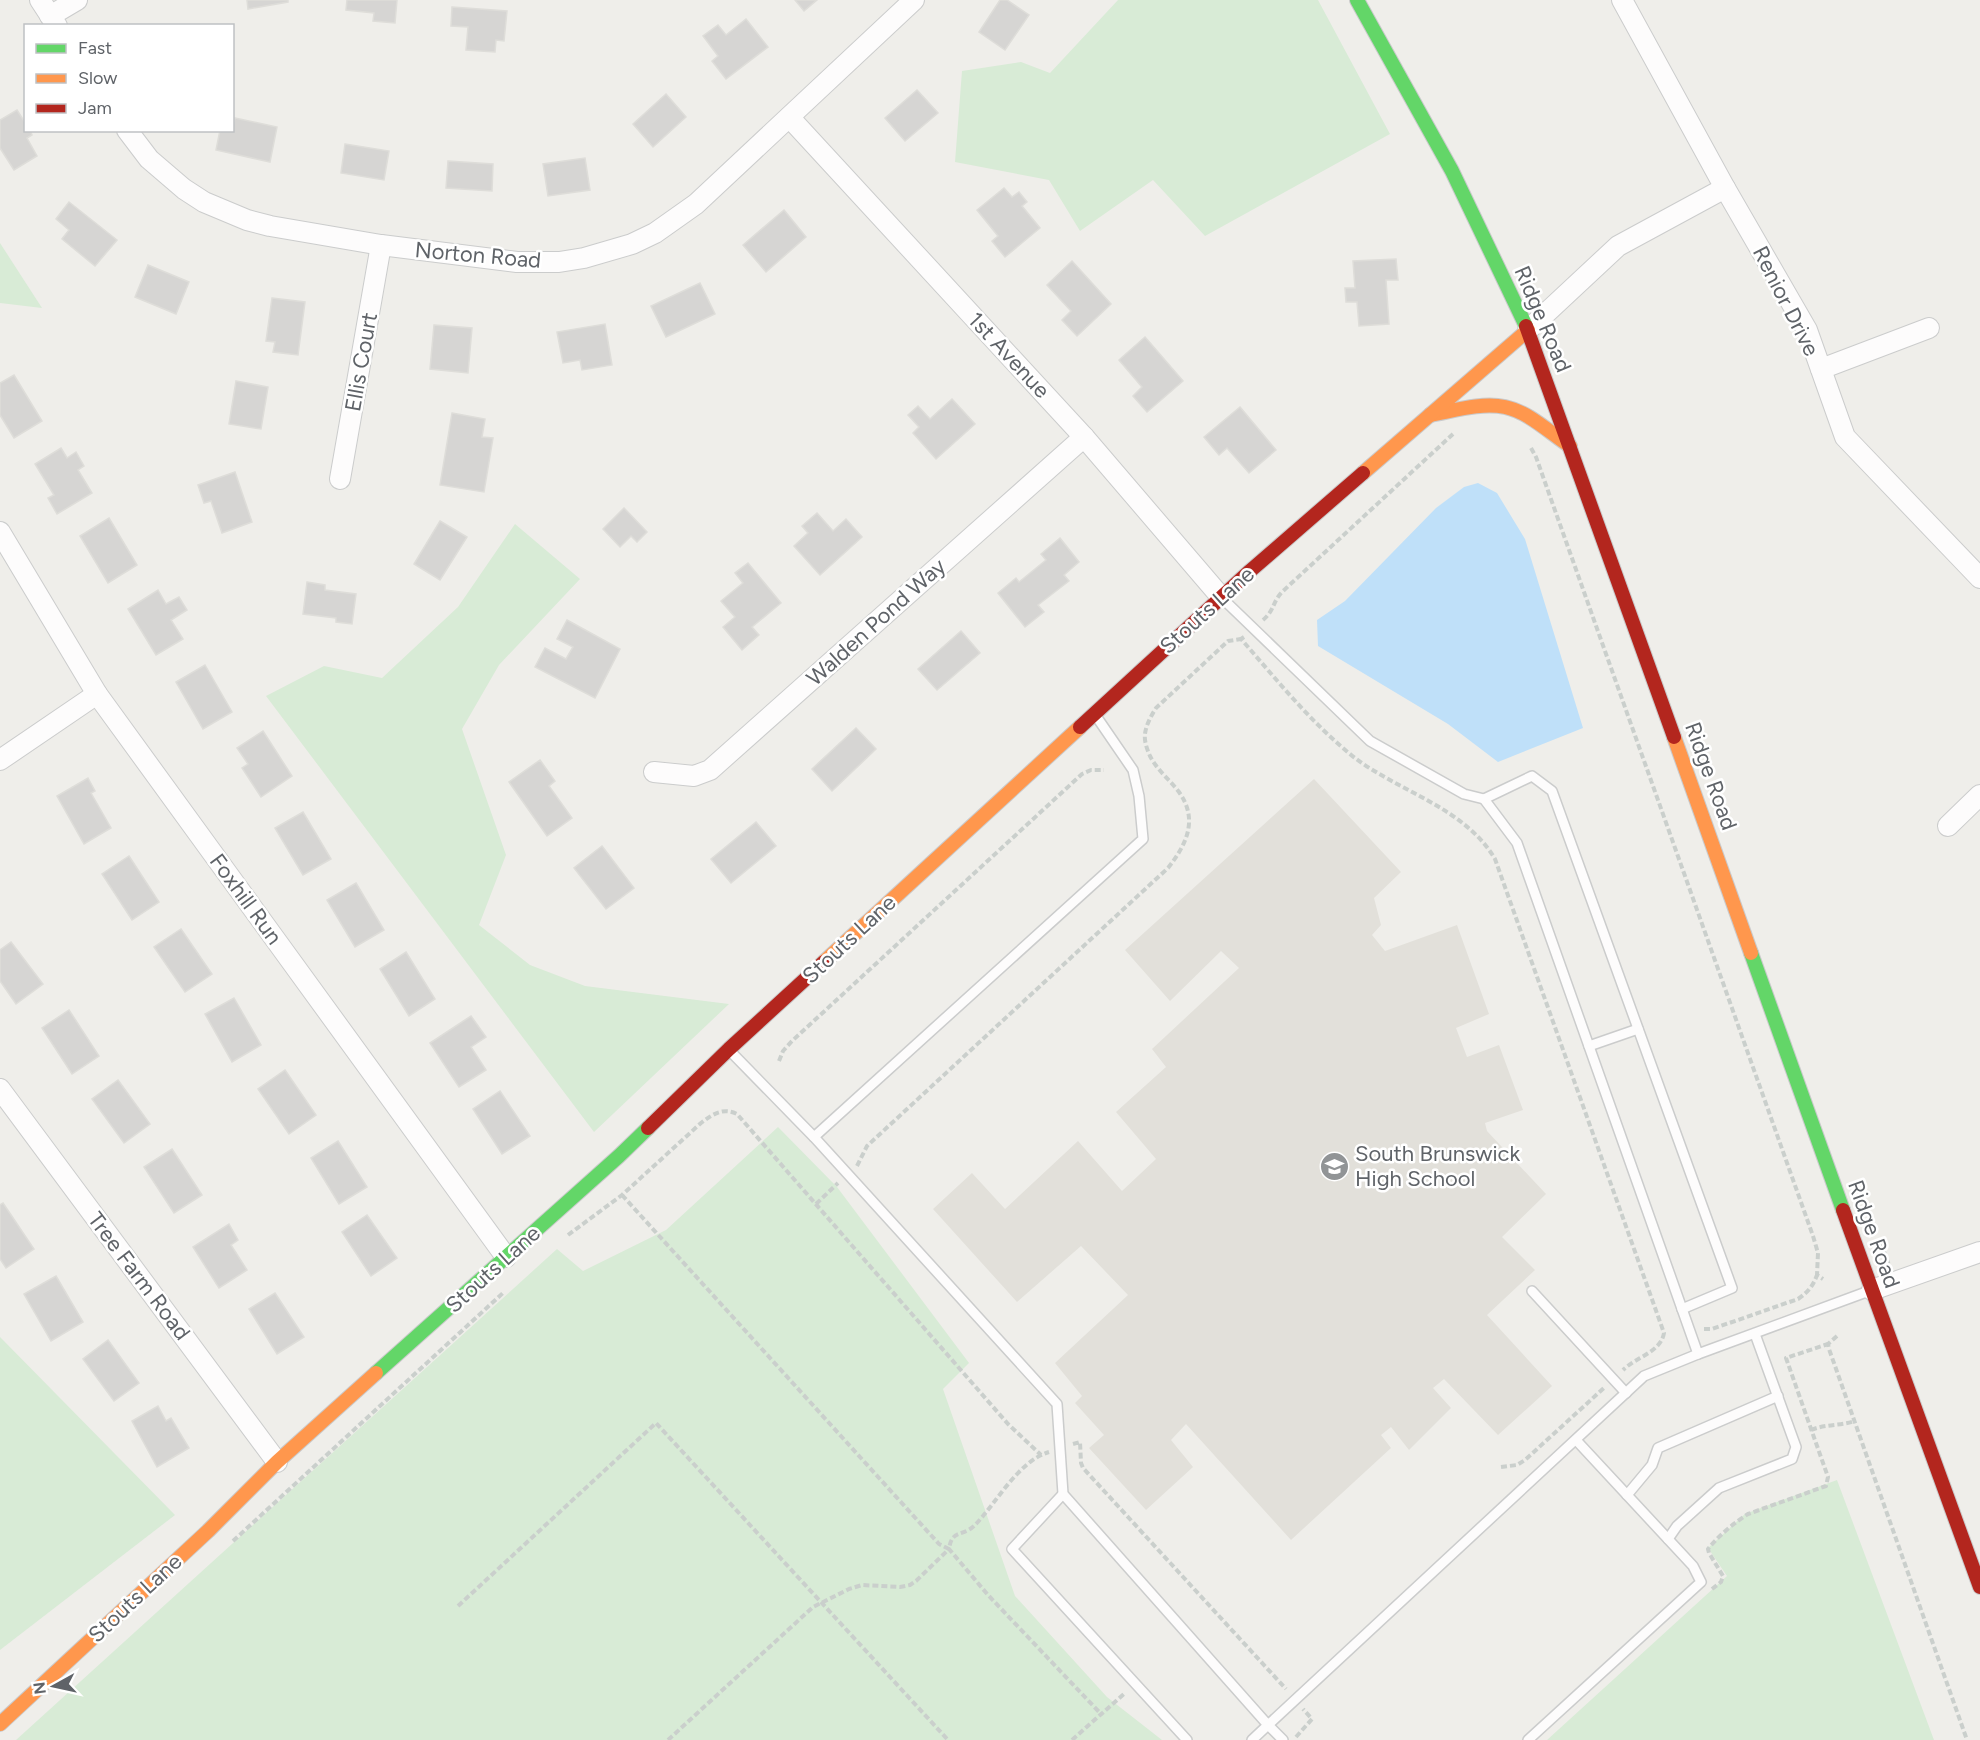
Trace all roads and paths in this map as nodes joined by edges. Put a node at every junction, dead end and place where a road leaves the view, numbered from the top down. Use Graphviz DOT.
graph roads {
  1 [pos="77,0"];
  2 [pos="914,0"];
  3 [pos="1357,0"];
  4 [pos="1622,0"];
  5 [pos="49,14"];
  6 [pos="790,118"];
  7 [pos="129,132"];
  8 [pos="1725,188"];
  9 [pos="381,245"];
  10 [pos="1929,328"];
  11 [pos="1528,330"];
  12 [pos="1821,369"];
  13 [pos="1429,416"];
  14 [pos="1456,432"];
  15 [pos="1084,437"];
  16 [pos="1527,441"];
  17 [pos="1570,446"];
  18 [pos="340,479"];
  19 [pos="0,532"];
  20 [pos="1980,578"];
  21 [pos="1221,597"];
  22 [pos="1253,628"];
  23 [pos="1240,639"];
  24 [pos="97,694"];
  25 [pos="1094,714"];
  26 [pos="0,760"];
  27 [pos="1104,770"];
  28 [pos="654,772"];
  29 [pos="1980,795"];
  30 [pos="1484,799"];
  31 [pos="1948,826"];
  32 [pos="1638,1029"];
  33 [pos="1589,1046"];
  34 [pos="729,1049"];
  35 [pos="779,1061"];
  36 [pos="0,1089"];
  37 [pos="813,1137"];
  38 [pos="858,1165"];
  39 [pos="622,1195"];
  40 [pos="566,1237"];
  41 [pos="1980,1252"];
  42 [pos="506,1257"];
  43 [pos="1817,1275"];
  44 [pos="1823,1280"];
  45 [pos="508,1289"];
  46 [pos="1872,1290"];
  47 [pos="1532,1291"];
  48 [pos="1682,1309"];
  49 [pos="1712,1329"];
  50 [pos="1755,1334"];
  51 [pos="1837,1336"];
  52 [pos="1828,1344"];
  53 [pos="1698,1354"];
  54 [pos="1627,1366"];
  55 [pos="1626,1393"];
  56 [pos="1778,1396"];
  57 [pos="1592,1399"];
  58 [pos="1855,1421"];
  59 [pos="1811,1430"];
  60 [pos="1576,1440"];
  61 [pos="1060,1449"];
  62 [pos="1041,1455"];
  63 [pos="277,1462"];
  64 [pos="1501,1467"];
  65 [pos="1063,1494"];
  66 [pos="1627,1495"];
  67 [pos="1668,1539"];
  68 [pos="225,1548"];
  69 [pos="949,1549"];
  70 [pos="1980,1587"];
  71 [pos="1712,1590"];
  72 [pos="821,1603"];
  73 [pos="458,1606"];
  74 [pos="1136,1684"];
  75 [pos="1295,1700"];
  76 [pos="1101,1714"];
  77 [pos="0,1724"];
  78 [pos="1268,1725"];
  79 [pos="668,1740"];
  80 [pos="948,1740"];
  81 [pos="1072,1740"];
  82 [pos="1187,1740"];
  83 [pos="1252,1740"];
  84 [pos="1283,1740"];
  85 [pos="1294,1740"];
  86 [pos="1527,1740"];
  87 [pos="1967,1740"];
  1 -- 5 [label="street"];
  2 -- 6 [label="street, Norton Road"];
  3 -- 11 [label="street, Ridge Road"];
  4 -- 8 [label="street, Renior Drive"];
  6 -- 9 [label="street, Norton Road"];
  6 -- 15 [label="street, 1st Avenue"];
  7 -- 9 [label="street, Norton Road"];
  8 -- 11 [label="street, Stouts Lane"];
  8 -- 12 [label="street, Renior Drive"];
  9 -- 18 [label="street, Ellis Court"];
  10 -- 12 [label="street"];
  11 -- 13 [label="street, Stouts Lane"];
  11 -- 17 [label="street, Ridge Road"];
  12 -- 20 [label="street, Renior Drive"];
  13 -- 17 [label="street"];
  13 -- 21 [label="street, Stouts Lane"];
  14 -- 22 [label="path"];
  15 -- 21 [label="street, 1st Avenue"];
  15 -- 28 [label="street, Walden Pond Way"];
  16 -- 43 [label="path"];
  17 -- 46 [label="street, Ridge Road"];
  19 -- 24 [label="street, Foxhill Run"];
  21 -- 22 [label="lane"];
  21 -- 25 [label="street, Stouts Lane"];
  22 -- 23 [label="path"];
  22 -- 30 [label="lane"];
  23 -- 38 [label="path"];
  23 -- 54 [label="path"];
  24 -- 26 [label="street"];
  24 -- 42 [label="street, Foxhill Run"];
  25 -- 34 [label="street, Stouts Lane"];
  25 -- 37 [label="lane"];
  27 -- 35 [label="path"];
  29 -- 31 [label="street"];
  30 -- 32 [label="lane"];
  30 -- 33 [label="lane"];
  32 -- 33 [label="lane"];
  32 -- 48 [label="lane"];
  33 -- 48 [label="lane"];
  34 -- 37 [label="lane"];
  34 -- 42 [label="street, Stouts Lane"];
  36 -- 63 [label="street, Tree Farm Road"];
  37 -- 61 [label="lane"];
  39 -- 40 [label="path"];
  39 -- 62 [label="path"];
  39 -- 69 [label="path"];
  41 -- 46 [label="street"];
  42 -- 63 [label="street, Stouts Lane"];
  43 -- 44 [label="path"];
  43 -- 49 [label="path"];
  45 -- 68 [label="path"];
  46 -- 50 [label="lane"];
  46 -- 70 [label="street, Ridge Road"];
  47 -- 55 [label="lane"];
  48 -- 53 [label="lane"];
  50 -- 53 [label="lane"];
  50 -- 56 [label="lane"];
  51 -- 52 [label="path"];
  52 -- 58 [label="path"];
  52 -- 59 [label="path"];
  53 -- 55 [label="lane"];
  55 -- 60 [label="lane"];
  56 -- 66 [label="lane"];
  56 -- 67 [label="lane"];
  57 -- 64 [label="path"];
  58 -- 59 [label="path"];
  58 -- 87 [label="path"];
  59 -- 71 [label="path"];
  60 -- 66 [label="lane"];
  60 -- 75 [label="lane"];
  61 -- 62 [label="path"];
  61 -- 65 [label="lane"];
  61 -- 75 [label="path"];
  62 -- 69 [label="path"];
  63 -- 77 [label="street, Stouts Lane"];
  65 -- 74 [label="lane"];
  65 -- 78 [label="lane"];
  66 -- 67 [label="lane"];
  67 -- 86 [label="lane"];
  69 -- 72 [label="path"];
  69 -- 76 [label="path"];
  72 -- 73 [label="path"];
  72 -- 79 [label="path"];
  72 -- 80 [label="path"];
  74 -- 76 [label="path"];
  74 -- 82 [label="lane"];
  75 -- 78 [label="lane"];
  75 -- 85 [label="path"];
  76 -- 81 [label="path"];
  78 -- 83 [label="lane"];
  78 -- 84 [label="lane"];
}
